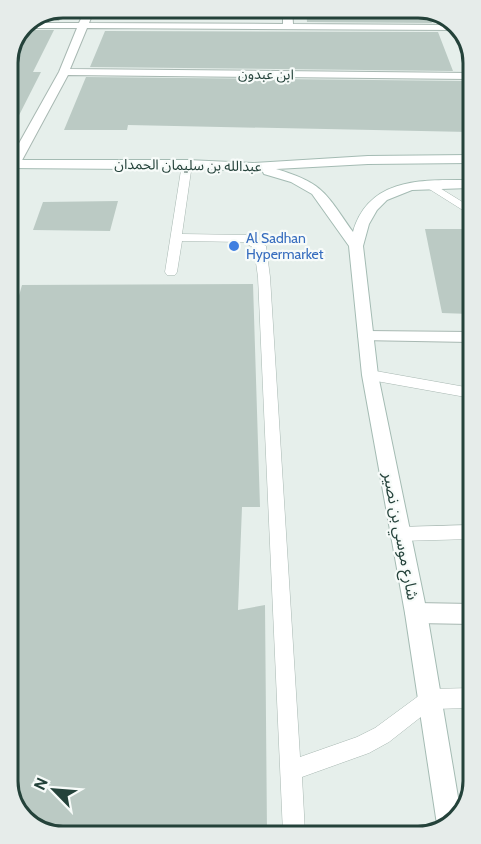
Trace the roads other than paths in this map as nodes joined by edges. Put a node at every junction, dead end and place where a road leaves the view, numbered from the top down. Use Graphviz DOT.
graph roads {
  1 [pos="86,18"];
  2 [pos="288,18"];
  3 [pos="38,25"];
  4 [pos="83,26"];
  5 [pos="288,27"];
  6 [pos="446,28"];
  7 [pos="64,72"];
  8 [pos="463,76"];
  9 [pos="18,152"];
  10 [pos="463,159"];
  11 [pos="18,164"];
  12 [pos="187,164"];
  13 [pos="253,167"];
  14 [pos="463,184"];
  15 [pos="430,185"];
  16 [pos="463,207"];
  17 [pos="176,237"];
  18 [pos="356,246"];
  19 [pos="171,272"];
  20 [pos="366,336"];
  21 [pos="463,337"];
  22 [pos="370,375"];
  23 [pos="463,389"];
  24 [pos="463,532"];
  25 [pos="400,534"];
  26 [pos="416,613"];
  27 [pos="463,614"];
  28 [pos="463,698"];
  29 [pos="428,699"];
  30 [pos="292,770"];
  31 [pos="447,816"];
  32 [pos="294,826"];
  1 -- 4 [label="street"];
  2 -- 5 [label="street"];
  3 -- 4 [label="street"];
  4 -- 5 [label="street"];
  4 -- 7 [label="street"];
  5 -- 6 [label="street"];
  7 -- 8 [label="street, ابن عبدون"];
  7 -- 9 [label="street"];
  10 -- 13 [label="street, عبدالله بن سليمان الحمدان"];
  11 -- 12 [label="street, عبدالله بن سليمان الحمدان"];
  12 -- 13 [label="street, عبدالله بن سليمان الحمدان"];
  12 -- 17 [label="lane"];
  13 -- 18 [label="street"];
  14 -- 15 [label="street"];
  15 -- 16 [label="lane"];
  15 -- 18 [label="street"];
  17 -- 19 [label="lane"];
  17 -- 30 [label="lane"];
  18 -- 20 [label="street, شارع موسي بن نصير"];
  20 -- 21 [label="street"];
  20 -- 22 [label="street, شارع موسي بن نصير"];
  22 -- 23 [label="lane"];
  22 -- 25 [label="street, شارع موسي بن نصير"];
  24 -- 25 [label="lane"];
  25 -- 26 [label="street, شارع موسي بن نصير"];
  26 -- 27 [label="street"];
  26 -- 29 [label="street, شارع موسي بن نصير"];
  28 -- 29 [label="lane"];
  29 -- 30 [label="lane"];
  29 -- 31 [label="street, شارع موسي بن نصير"];
  30 -- 32 [label="lane"];
}
